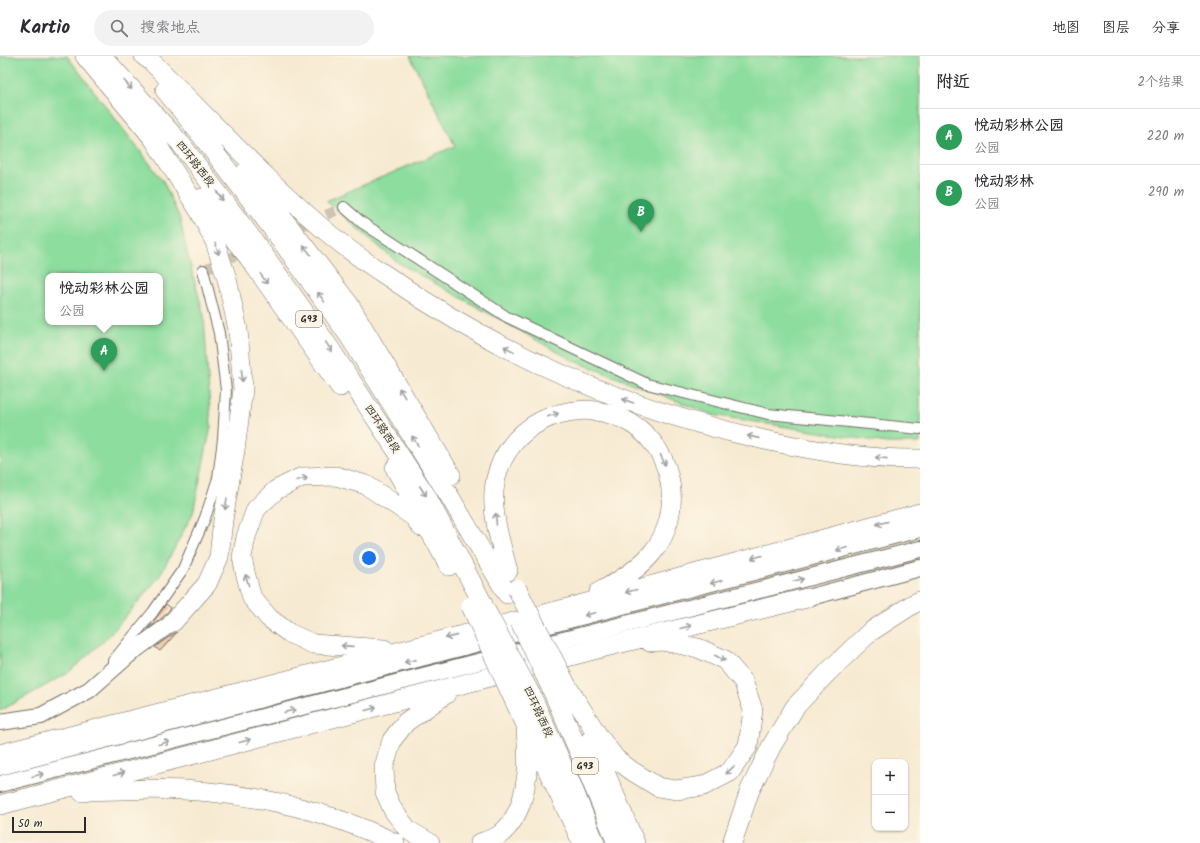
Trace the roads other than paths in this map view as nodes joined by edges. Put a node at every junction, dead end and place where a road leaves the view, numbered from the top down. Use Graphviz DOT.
graph roads {
  1 [pos="85,56"];
  2 [pos="102,56"];
  3 [pos="137,56"];
  4 [pos="144,56"];
  5 [pos="181,91"];
  6 [pos="154,138"];
  7 [pos="344,207"];
  8 [pos="204,270"];
  9 [pos="920,429"];
  10 [pos="920,459"];
  11 [pos="920,513"];
  12 [pos="920,529"];
  13 [pos="920,549"];
  14 [pos="446,560"];
  15 [pos="920,568"];
  16 [pos="508,571"];
  17 [pos="512,592"];
  18 [pos="807,598"];
  19 [pos="920,601"];
  20 [pos="477,605"];
  21 [pos="568,608"];
  22 [pos="173,622"];
  23 [pos="601,648"];
  24 [pos="399,651"];
  25 [pos="460,685"];
  26 [pos="560,688"];
  27 [pos="90,690"];
  28 [pos="523,698"];
  29 [pos="524,721"];
  30 [pos="0,722"];
  31 [pos="0,754"];
  32 [pos="0,767"];
  33 [pos="0,784"];
  34 [pos="0,805"];
  35 [pos="395,843"];
  36 [pos="430,843"];
  37 [pos="480,843"];
  38 [pos="582,843"];
  39 [pos="595,843"];
  40 [pos="617,843"];
  41 [pos="635,843"];
  42 [pos="732,843"];
  1 -- 6 [label="highway"];
  2 -- 20 [label="highway, 四环路西段 / G93, one-way"];
  17 -- 3 [label="highway, 四环路西段 / G93, one-way"];
  4 -- 5 [label="highway"];
  10 -- 5 [label="highway, one-way"];
  16 -- 5 [label="highway, one-way"];
  6 -- 14 [label="highway, one-way"];
  6 -- 22 [label="highway, one-way"];
  7 -- 9 [label="street"];
  8 -- 27 [label="street"];
  11 -- 21 [label="highway, one-way"];
  12 -- 32 [label="main road, one-way"];
  33 -- 13 [label="main road, one-way"];
  14 -- 20 [label="highway"];
  24 -- 14 [label="highway, one-way"];
  15 -- 18 [label="main road"];
  16 -- 17 [label="highway"];
  16 -- 21 [label="highway, one-way"];
  17 -- 26 [label="highway, 四环路西段 / G93, bridge"];
  23 -- 18 [label="highway, one-way"];
  19 -- 42 [label="highway"];
  20 -- 28 [label="highway, 四环路西段 / G93, bridge"];
  21 -- 24 [label="highway, one-way"];
  22 -- 27 [label="main road"];
  23 -- 25 [label="highway"];
  23 -- 26 [label="highway, one-way"];
  24 -- 31 [label="highway"];
  34 -- 25 [label="highway, one-way"];
  25 -- 36 [label="highway"];
  26 -- 40 [label="highway, 四环路西段 / G93"];
  26 -- 41 [label="highway"];
  27 -- 30 [label="main road"];
  28 -- 29 [label="highway"];
  28 -- 39 [label="highway, 四环路西段 / G93"];
  29 -- 37 [label="highway"];
  29 -- 38 [label="highway"];
  34 -- 35 [label="highway"];
}
